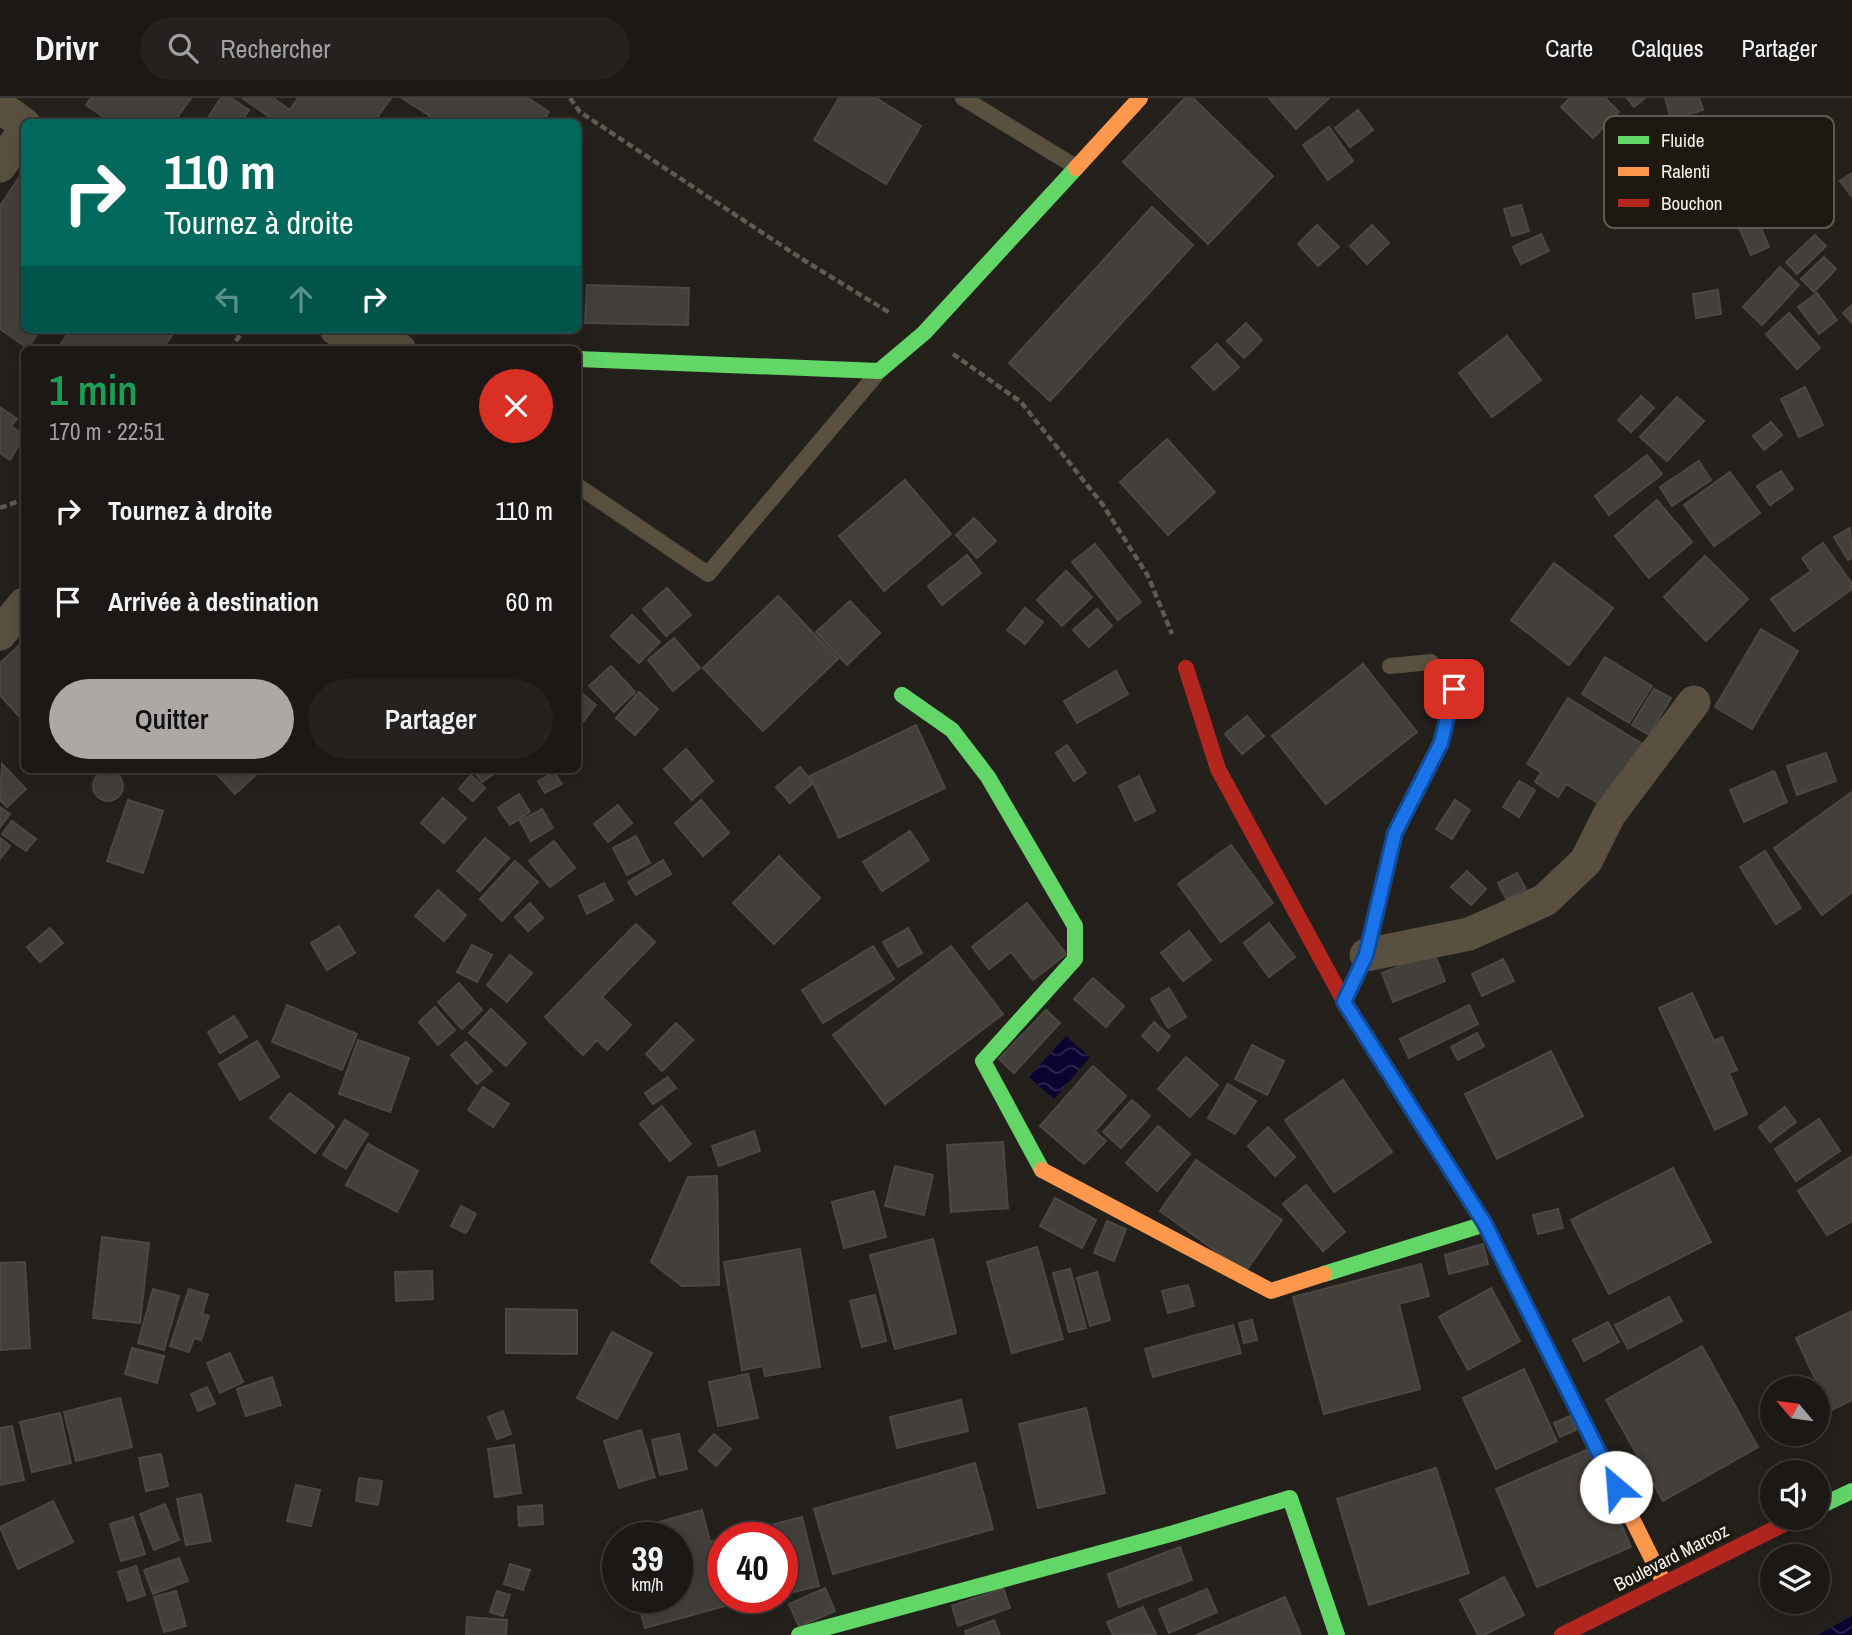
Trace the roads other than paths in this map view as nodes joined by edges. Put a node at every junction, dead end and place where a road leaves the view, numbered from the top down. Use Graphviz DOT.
graph roads {
  1 [pos="963,98"];
  2 [pos="1140,98"];
  3 [pos="0,107"];
  4 [pos="21,122"];
  5 [pos="21,134"];
  6 [pos="0,166"];
  7 [pos="1076,167"];
  8 [pos="348,333"];
  9 [pos="388,346"];
  10 [pos="581,359"];
  11 [pos="879,371"];
  12 [pos="581,488"];
  13 [pos="21,608"];
  14 [pos="0,635"];
  15 [pos="1390,666"];
  16 [pos="1186,668"];
  17 [pos="902,695"];
  18 [pos="1694,702"];
  19 [pos="1366,955"];
  20 [pos="1344,1002"];
  21 [pos="1485,1224"];
  22 [pos="1852,1491"];
  23 [pos="1830,1501"];
  24 [pos="1772,1530"];
  25 [pos="1664,1583"];
  26 [pos="799,1635"];
  27 [pos="1337,1635"];
  28 [pos="1562,1635"];
  1 -- 7 [label="lane"];
  2 -- 7 [label="street"];
  3 -- 4 [label="street"];
  5 -- 6 [label="street"];
  7 -- 11 [label="street"];
  8 -- 9 [label="street"];
  10 -- 11 [label="street"];
  11 -- 12 [label="lane"];
  13 -- 14 [label="street"];
  15 -- 19 [label="lane"];
  16 -- 20 [label="street"];
  17 -- 21 [label="street"];
  18 -- 19 [label="street"];
  19 -- 20 [label="lane"];
  20 -- 21 [label="street"];
  21 -- 25 [label="street"];
  22 -- 23 [label="street"];
  24 -- 25 [label="street, Boulevard Marcoz"];
  25 -- 28 [label="street, Boulevard Marcoz"];
  26 -- 27 [label="street"];
}
